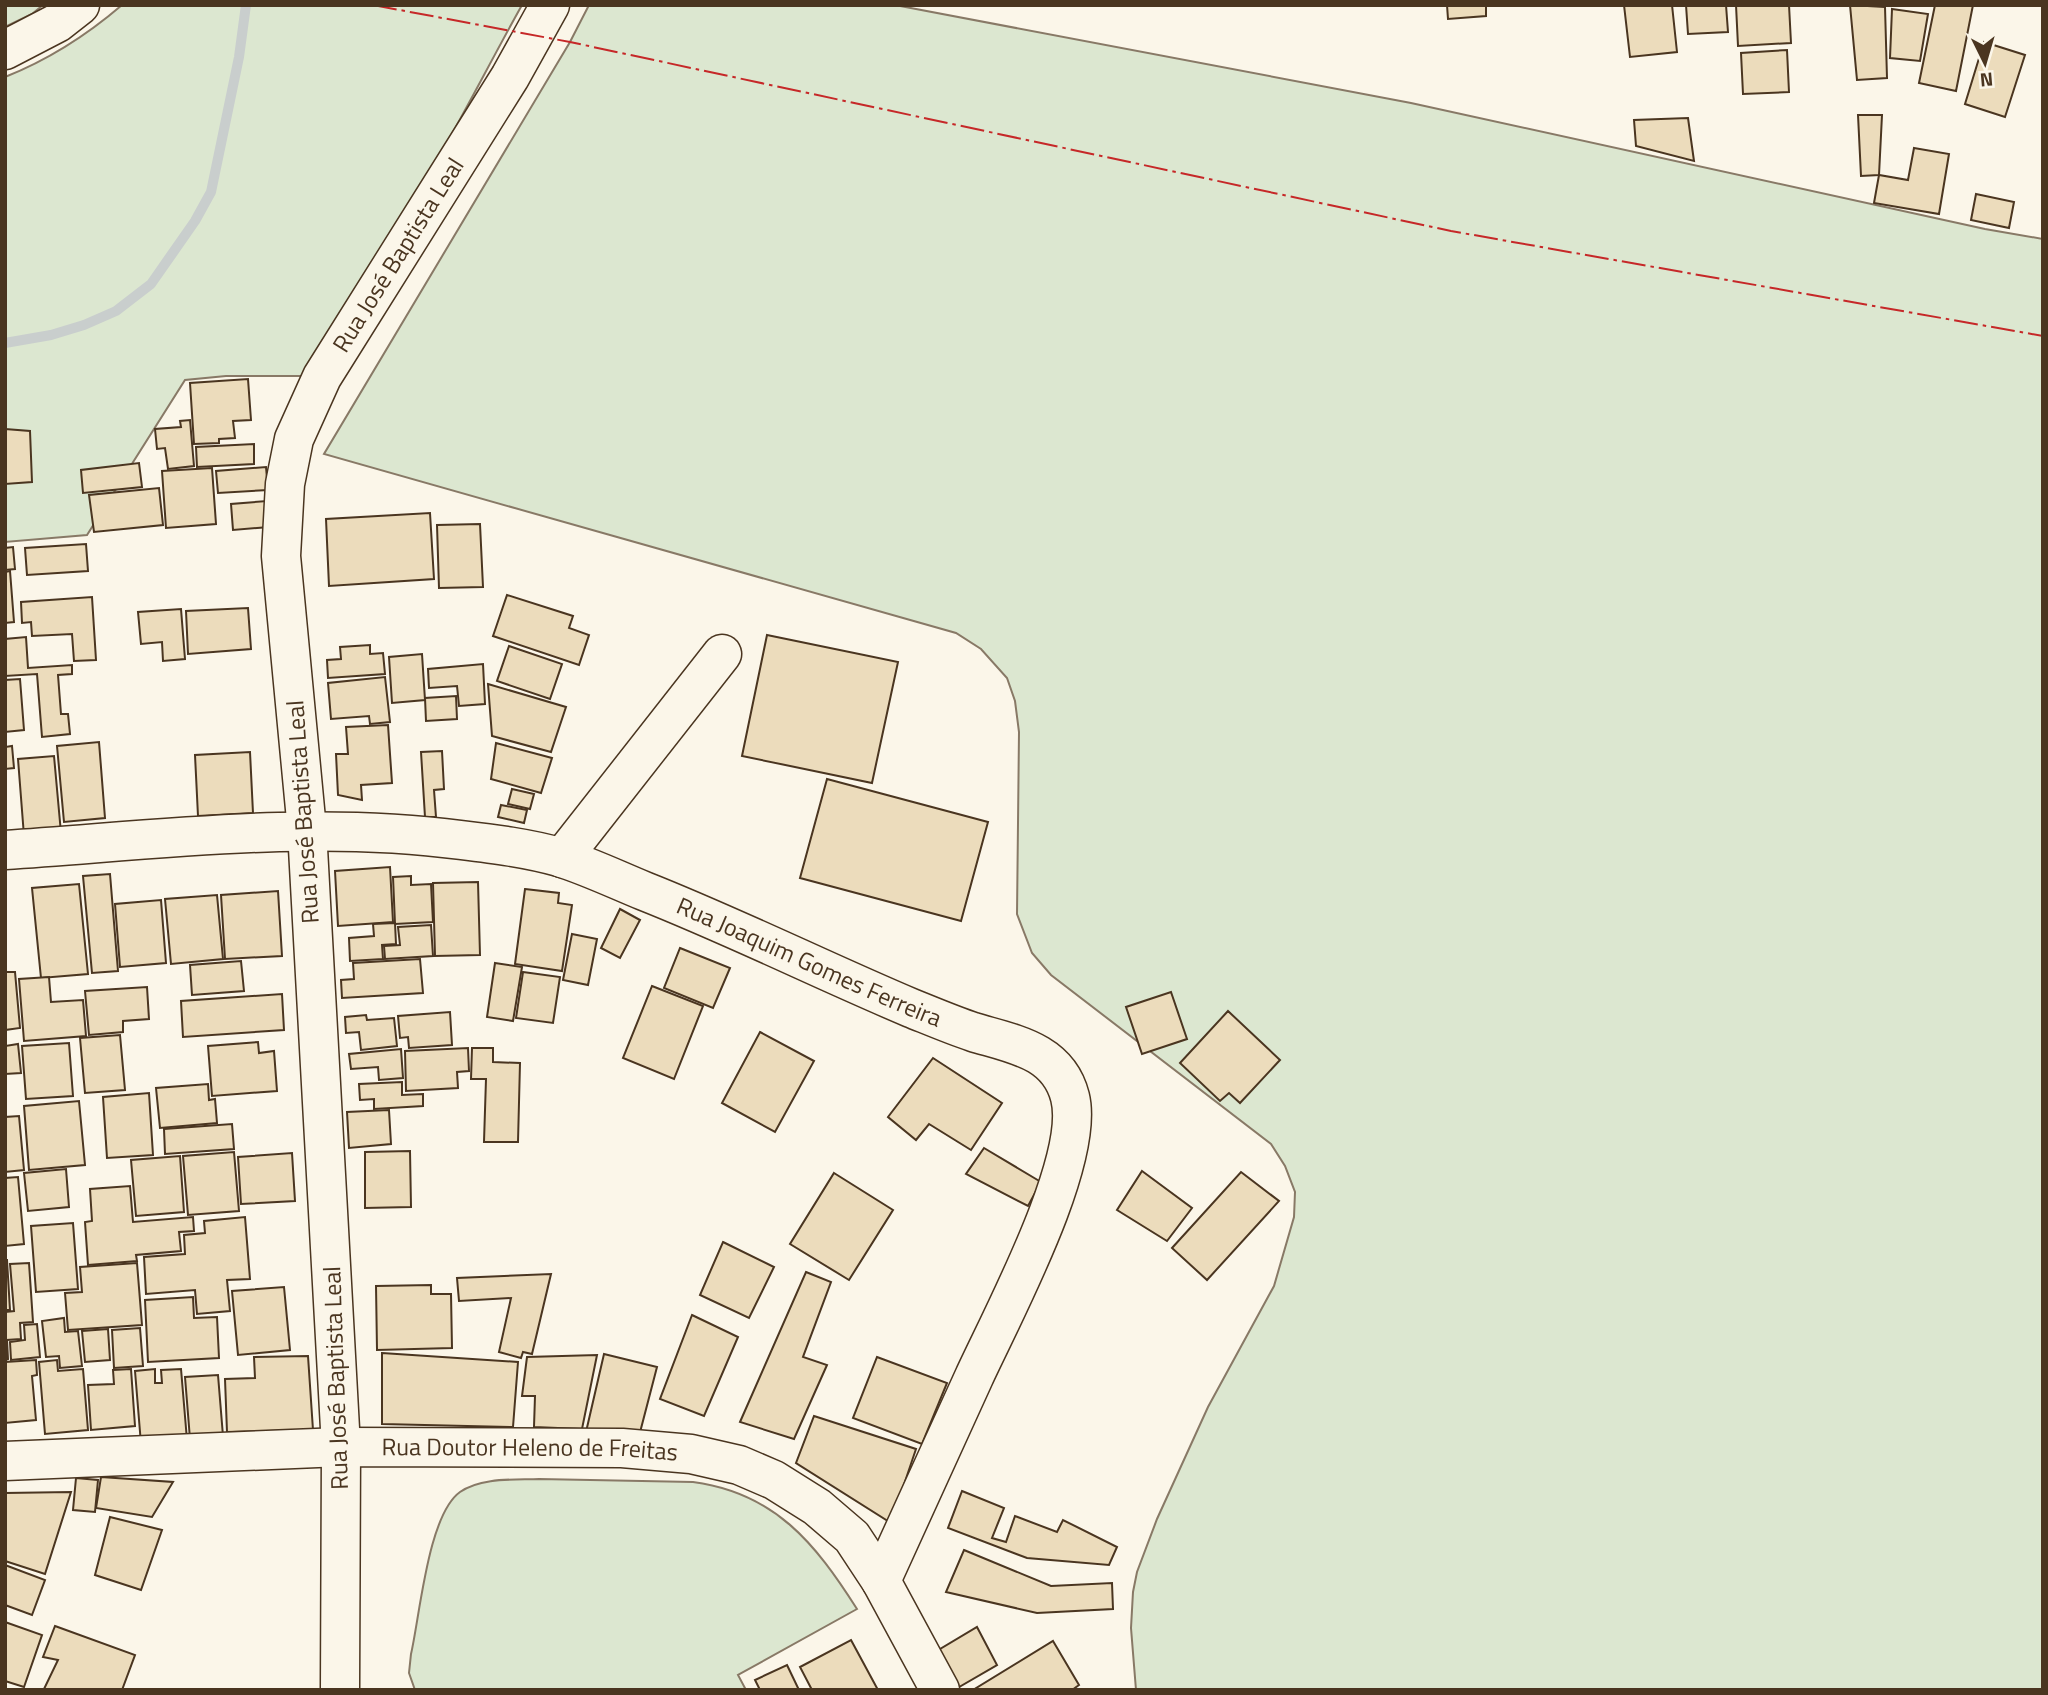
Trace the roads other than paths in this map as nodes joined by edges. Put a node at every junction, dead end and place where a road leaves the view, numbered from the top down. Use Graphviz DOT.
graph roads {
  1 [pos="80,5"];
  2 [pos="550,5"];
  3 [pos="5,50"];
  4 [pos="722,654"];
  5 [pos="307,830"];
  6 [pos="5,850"];
  7 [pos="562,858"];
  8 [pos="341,1447"];
  9 [pos="5,1461"];
  10 [pos="881,1581"];
  11 [pos="340,1690"];
  12 [pos="940,1690"];
  1 -- 3 [label="street"];
  2 -- 5 [label="street, Rua José Baptista Leal"];
  4 -- 7 [label="street"];
  5 -- 6 [label="street, Rua Joaquim Gomes Ferreira"];
  5 -- 7 [label="street, Rua Joaquim Gomes Ferreira"];
  5 -- 8 [label="street, Rua José Baptista Leal"];
  7 -- 10 [label="street, Rua Joaquim Gomes Ferreira"];
  8 -- 9 [label="street, Rua Doutor Heleno de Freitas"];
  8 -- 10 [label="street, Rua Doutor Heleno de Freitas"];
  8 -- 11 [label="street, Rua José Baptista Leal"];
  10 -- 12 [label="street, Rua Doutor Heleno de Freitas"];
}
